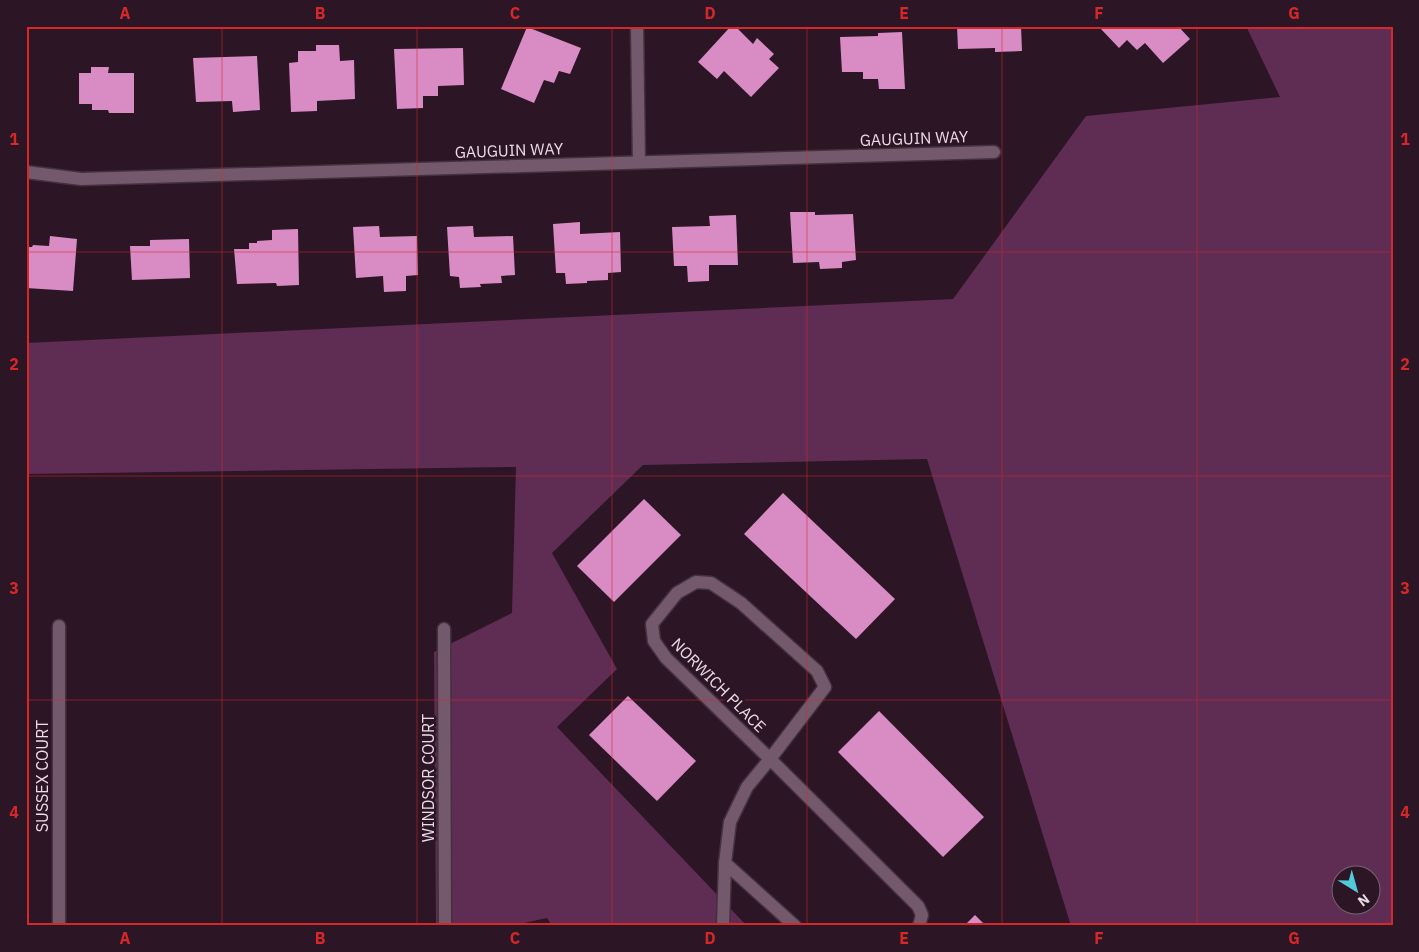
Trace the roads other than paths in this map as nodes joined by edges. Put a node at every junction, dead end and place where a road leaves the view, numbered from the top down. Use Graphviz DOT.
graph roads {
  1 [pos="637,26"];
  2 [pos="994,152"];
  3 [pos="639,162"];
  4 [pos="26,172"];
  5 [pos="59,626"];
  6 [pos="444,629"];
  7 [pos="770,759"];
  8 [pos="725,863"];
  9 [pos="59,926"];
  10 [pos="446,926"];
  11 [pos="723,926"];
  12 [pos="795,926"];
  13 [pos="919,926"];
  1 -- 3 [label="street"];
  2 -- 3 [label="street, GAUGUIN WAY"];
  3 -- 4 [label="street, GAUGUIN WAY"];
  5 -- 9 [label="street, SUSSEX COURT"];
  6 -- 10 [label="street, WINDSOR COURT"];
  7 -- 7 [label="street, NORWICH PLACE"];
  7 -- 8 [label="street, NORWICH PLACE"];
  7 -- 13 [label="street, NORWICH PLACE"];
  8 -- 11 [label="street, NORWICH PLACE"];
  8 -- 12 [label="street"];
}
